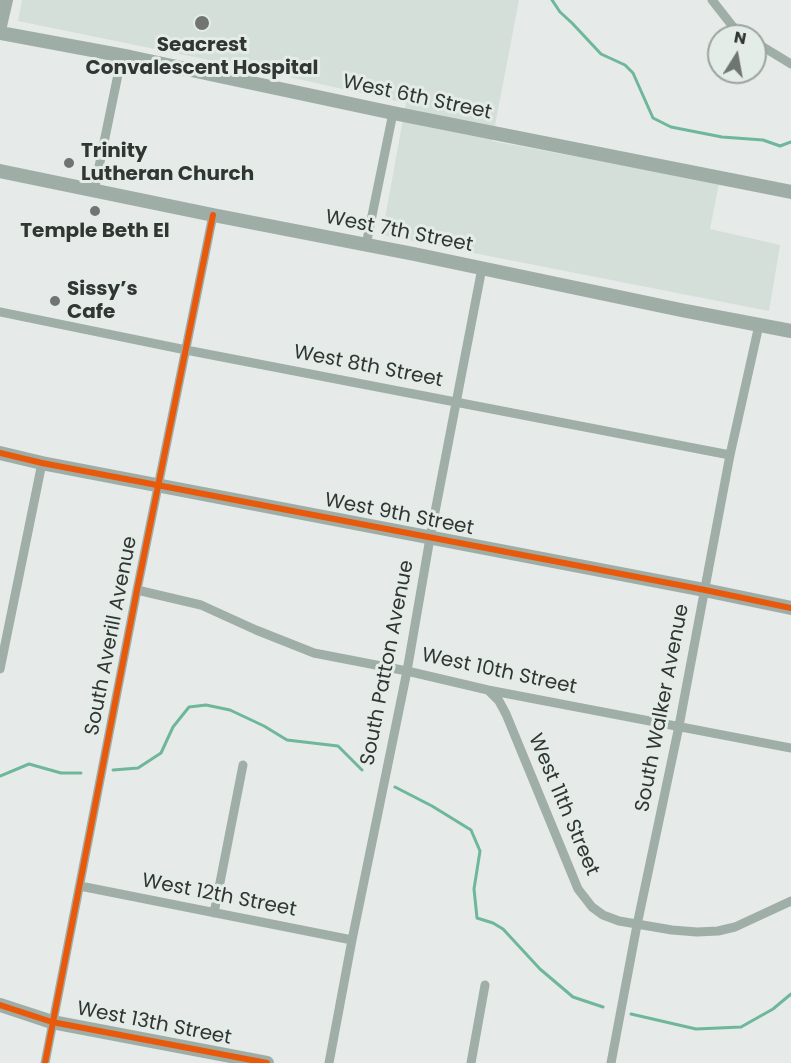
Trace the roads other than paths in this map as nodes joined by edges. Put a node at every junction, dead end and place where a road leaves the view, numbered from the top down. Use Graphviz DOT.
graph roads {
  1 [pos="6,0"];
  2 [pos="712,0"];
  3 [pos="731,24"];
  4 [pos="0,26"];
  5 [pos="0,33"];
  6 [pos="767,49"];
  7 [pos="122,55"];
  8 [pos="791,64"];
  9 [pos="393,113"];
  10 [pos="0,171"];
  11 [pos="94,191"];
  12 [pos="791,192"];
  13 [pos="213,215"];
  14 [pos="366,245"];
  15 [pos="482,268"];
  16 [pos="0,312"];
  17 [pos="759,325"];
  18 [pos="791,331"];
  19 [pos="186,350"];
  20 [pos="457,402"];
  21 [pos="0,453"];
  22 [pos="730,454"];
  23 [pos="42,463"];
  24 [pos="159,485"];
  25 [pos="430,538"];
  26 [pos="137,590"];
  27 [pos="705,590"];
  28 [pos="791,608"];
  29 [pos="0,669"];
  30 [pos="407,671"];
  31 [pos="488,690"];
  32 [pos="679,726"];
  33 [pos="791,748"];
  34 [pos="243,765"];
  35 [pos="80,886"];
  36 [pos="791,902"];
  37 [pos="214,913"];
  38 [pos="638,925"];
  39 [pos="352,940"];
  40 [pos="485,985"];
  41 [pos="0,1005"];
  42 [pos="52,1022"];
  43 [pos="45,1063"];
  44 [pos="267,1063"];
  45 [pos="329,1063"];
  46 [pos="471,1063"];
  47 [pos="610,1063"];
  1 -- 4 [label="street"];
  2 -- 3 [label="street"];
  5 -- 7 [label="street, West 6th Street"];
  6 -- 8 [label="street"];
  7 -- 9 [label="street, West 6th Street"];
  7 -- 11 [label="street"];
  9 -- 12 [label="street, West 6th Street"];
  9 -- 14 [label="street"];
  10 -- 11 [label="street, West 7th Street"];
  11 -- 13 [label="street, West 7th Street"];
  13 -- 14 [label="street, West 7th Street"];
  13 -- 19 [label="street, South Averill Avenue"];
  14 -- 15 [label="street, West 7th Street"];
  15 -- 17 [label="street, West 7th Street"];
  15 -- 20 [label="street, South Patton Avenue"];
  16 -- 19 [label="street, West 8th Street"];
  17 -- 18 [label="street, West 7th Street"];
  17 -- 22 [label="street, South Walker Avenue"];
  19 -- 20 [label="street, West 8th Street"];
  19 -- 24 [label="street, South Averill Avenue"];
  20 -- 22 [label="street, West 8th Street"];
  20 -- 25 [label="street, South Patton Avenue"];
  21 -- 23 [label="street, West 9th Street"];
  22 -- 27 [label="street, South Walker Avenue"];
  23 -- 24 [label="street, West 9th Street"];
  23 -- 29 [label="street"];
  24 -- 25 [label="street, West 9th Street"];
  24 -- 26 [label="street, South Averill Avenue"];
  25 -- 27 [label="street, West 9th Street"];
  25 -- 30 [label="street, South Patton Avenue"];
  26 -- 30 [label="street, West 10th Street"];
  26 -- 35 [label="street, South Averill Avenue"];
  27 -- 28 [label="street, West 9th Street"];
  27 -- 32 [label="street, South Walker Avenue"];
  30 -- 31 [label="street, West 10th Street"];
  30 -- 39 [label="street, South Patton Avenue"];
  31 -- 32 [label="street, West 10th Street"];
  31 -- 38 [label="street, West 11th Street"];
  32 -- 33 [label="street, West 10th Street"];
  32 -- 38 [label="street, South Walker Avenue"];
  34 -- 37 [label="street"];
  35 -- 37 [label="street, West 12th Street"];
  35 -- 42 [label="street, South Averill Avenue"];
  36 -- 38 [label="street, West 11th Street"];
  37 -- 39 [label="street, West 12th Street"];
  38 -- 47 [label="street, South Walker Avenue"];
  39 -- 45 [label="street, South Patton Avenue"];
  40 -- 46 [label="street"];
  41 -- 42 [label="street, West 13th Street"];
  42 -- 43 [label="street, South Averill Avenue"];
  42 -- 44 [label="street, West 13th Street"];
}
